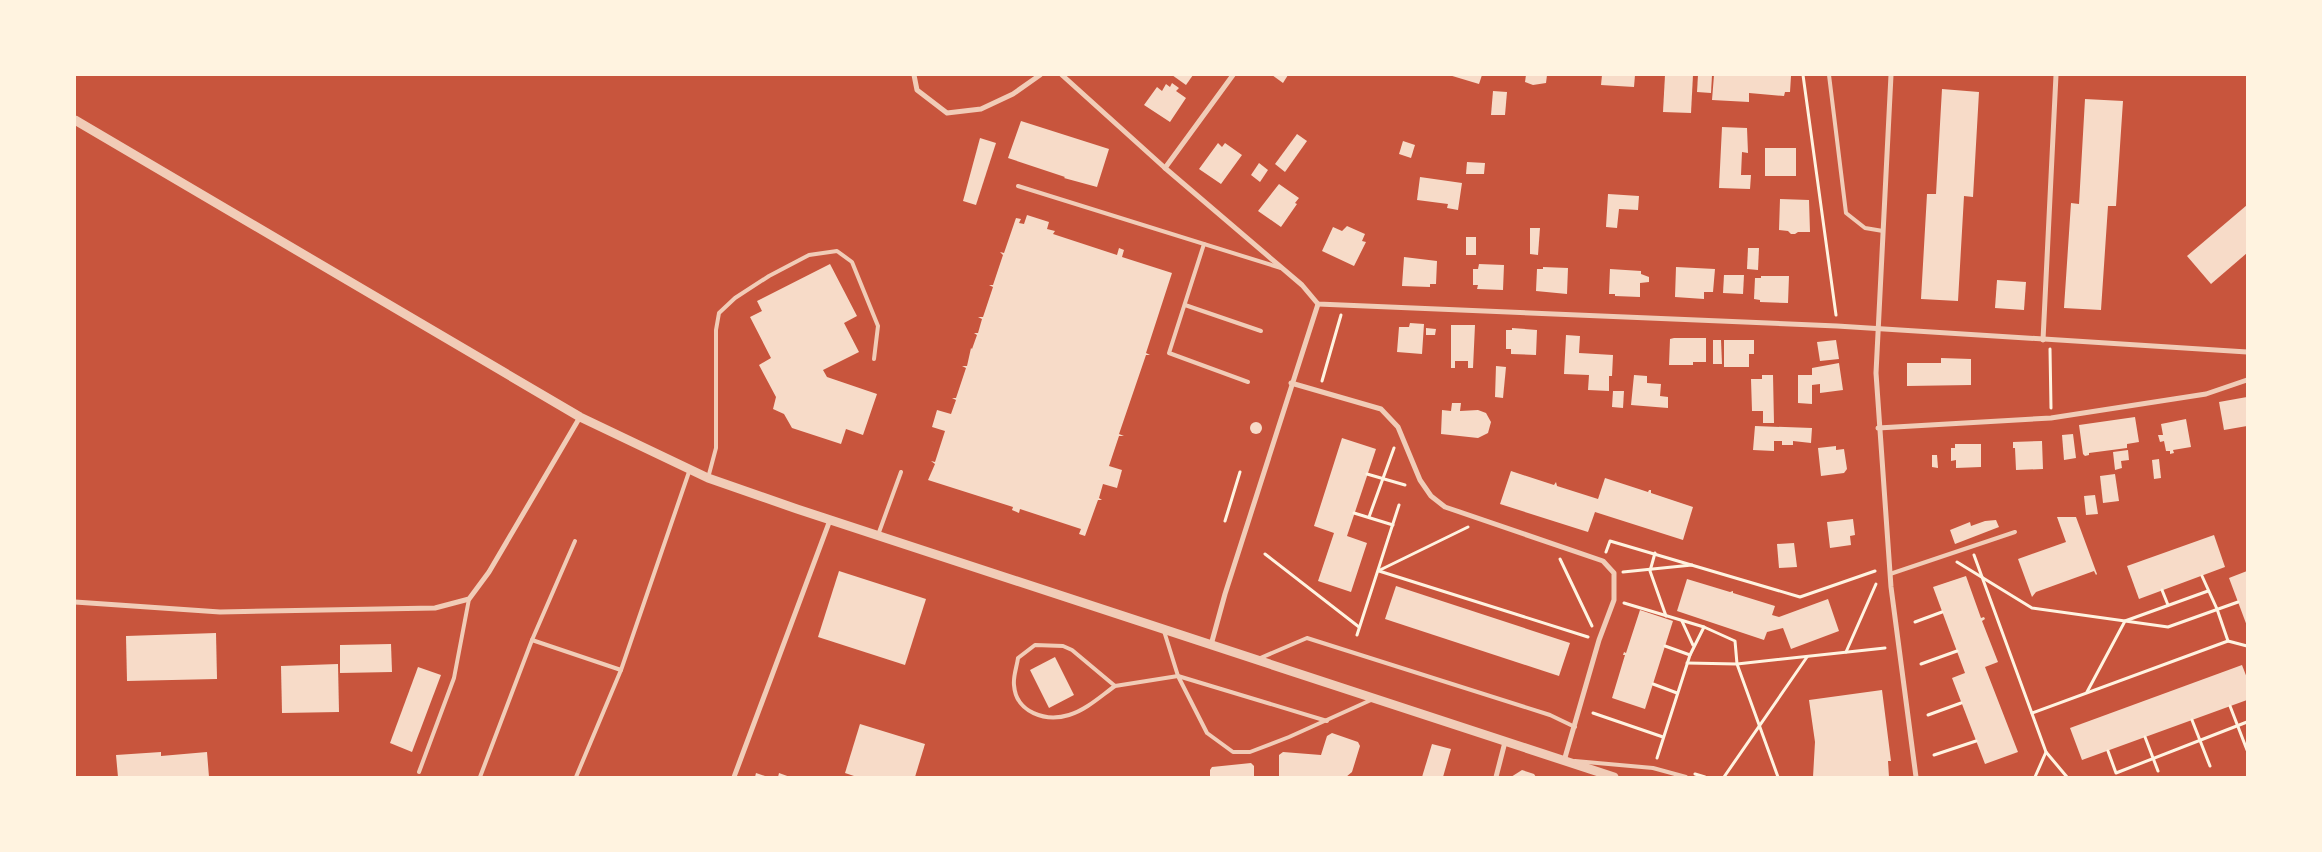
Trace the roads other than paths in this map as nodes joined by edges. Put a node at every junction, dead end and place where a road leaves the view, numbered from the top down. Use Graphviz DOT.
graph roads {
  1 [pos="914,75"];
  2 [pos="1040,75"];
  3 [pos="1062,75"];
  4 [pos="1233,75"];
  5 [pos="1829,75"];
  6 [pos="1891,75"];
  7 [pos="2056,75"];
  8 [pos="75,120"];
  9 [pos="1165,168"];
  10 [pos="1018,186"];
  11 [pos="1883,231"];
  12 [pos="1204,244"];
  13 [pos="1281,268"];
  14 [pos="1318,304"];
  15 [pos="1184,305"];
  16 [pos="1879,329"];
  17 [pos="1261,332"];
  18 [pos="2043,340"];
  19 [pos="2247,352"];
  20 [pos="874,359"];
  21 [pos="2247,380"];
  22 [pos="1248,382"];
  23 [pos="1292,383"];
  24 [pos="580,417"];
  25 [pos="1878,428"];
  26 [pos="690,469"];
  27 [pos="901,472"];
  28 [pos="708,478"];
  29 [pos="830,520"];
  30 [pos="2015,532"];
  31 [pos="878,535"];
  32 [pos="575,541"];
  33 [pos="1890,574"];
  34 [pos="469,599"];
  35 [pos="75,602"];
  36 [pos="1164,631"];
  37 [pos="532,640"];
  38 [pos="1211,646"];
  39 [pos="1254,660"];
  40 [pos="621,670"];
  41 [pos="1178,676"];
  42 [pos="1115,686"];
  43 [pos="1373,699"];
  44 [pos="1327,721"];
  45 [pos="1575,726"];
  46 [pos="1505,742"];
  47 [pos="1564,761"];
  48 [pos="419,772"];
  49 [pos="480,777"];
  50 [pos="576,777"];
  51 [pos="734,777"];
  52 [pos="1496,777"];
  53 [pos="1614,777"];
  54 [pos="1686,777"];
  55 [pos="1916,777"];
  1 -- 2 [label="street"];
  3 -- 9 [label="street"];
  4 -- 9 [label="street"];
  5 -- 11 [label="lane"];
  6 -- 11 [label="street"];
  7 -- 18 [label="street"];
  8 -- 24 [label="street"];
  9 -- 13 [label="street"];
  10 -- 12 [label="lane"];
  11 -- 16 [label="street"];
  12 -- 13 [label="lane"];
  12 -- 15 [label="lane"];
  13 -- 14 [label="street"];
  14 -- 16 [label="street"];
  14 -- 23 [label="street"];
  15 -- 17 [label="lane"];
  15 -- 22 [label="lane"];
  16 -- 18 [label="street"];
  16 -- 25 [label="street"];
  18 -- 19 [label="street"];
  20 -- 28 [label="lane"];
  21 -- 25 [label="street"];
  23 -- 38 [label="street"];
  23 -- 45 [label="street"];
  24 -- 26 [label="street"];
  24 -- 34 [label="street"];
  25 -- 33 [label="street"];
  26 -- 28 [label="street"];
  26 -- 40 [label="lane"];
  27 -- 31 [label="lane"];
  28 -- 29 [label="street"];
  29 -- 31 [label="street"];
  29 -- 51 [label="street"];
  30 -- 33 [label="lane"];
  31 -- 36 [label="street"];
  32 -- 37 [label="lane"];
  33 -- 55 [label="street"];
  34 -- 35 [label="street"];
  34 -- 48 [label="lane"];
  36 -- 38 [label="street"];
  36 -- 41 [label="lane"];
  37 -- 40 [label="lane"];
  37 -- 49 [label="lane"];
  38 -- 39 [label="street"];
  39 -- 43 [label="street"];
  39 -- 45 [label="lane"];
  40 -- 50 [label="lane"];
  41 -- 42 [label="lane"];
  41 -- 44 [label="lane"];
  41 -- 44 [label="lane"];
  42 -- 42 [label="lane"];
  43 -- 44 [label="lane"];
  43 -- 46 [label="street"];
  45 -- 47 [label="street"];
  46 -- 47 [label="street"];
  46 -- 52 [label="street"];
  47 -- 53 [label="street"];
  47 -- 54 [label="lane"];
}
